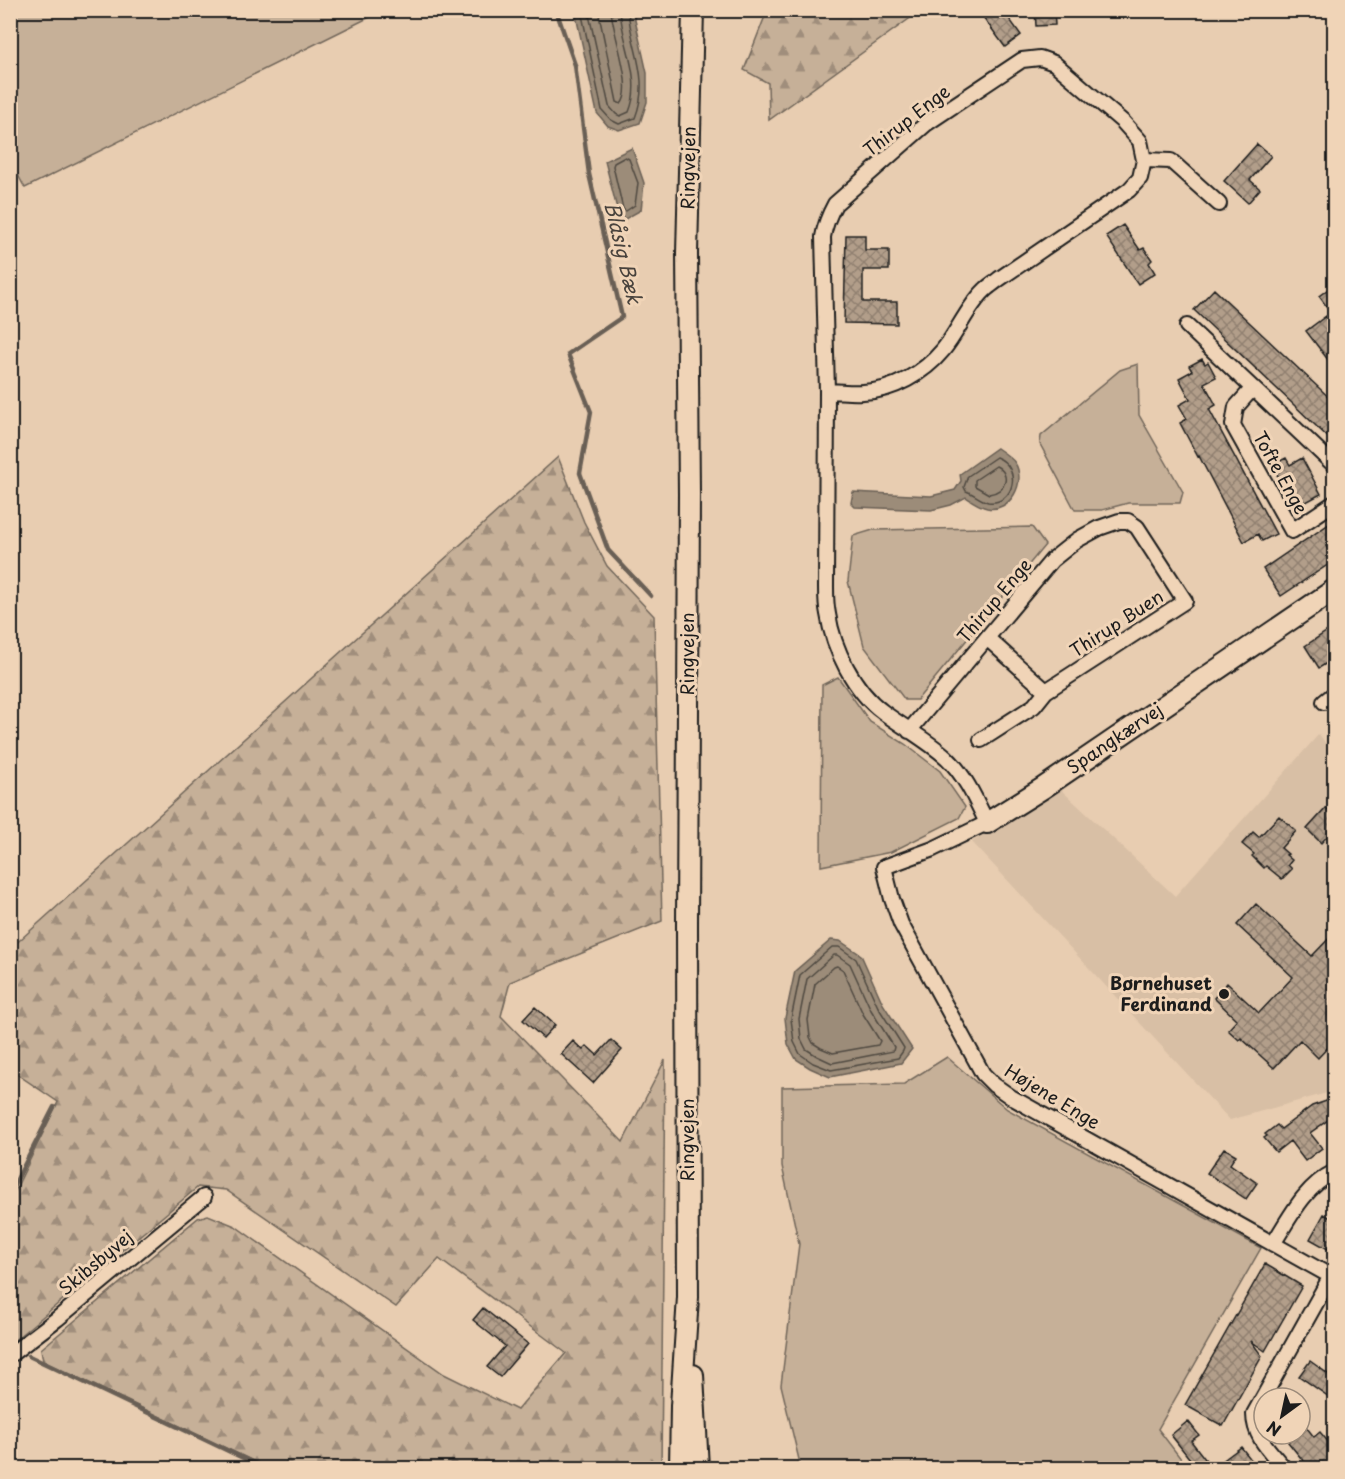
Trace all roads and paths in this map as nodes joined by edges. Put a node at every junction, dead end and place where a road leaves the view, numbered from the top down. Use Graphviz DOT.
graph roads {
  1 [pos="693,10"];
  2 [pos="1144,160"];
  3 [pos="1219,204"];
  4 [pos="1187,326"];
  5 [pos="1253,388"];
  6 [pos="827,391"];
  7 [pos="1335,465"];
  8 [pos="1335,503"];
  9 [pos="1128,521"];
  10 [pos="1335,590"];
  11 [pos="987,638"];
  12 [pos="1046,691"];
  13 [pos="909,731"];
  14 [pos="981,740"];
  15 [pos="987,823"];
  16 [pos="884,867"];
  17 [pos="1335,1172"];
  18 [pos="204,1197"];
  19 [pos="1273,1244"];
  20 [pos="1333,1277"];
  21 [pos="688,1297"];
  22 [pos="10,1355"];
  23 [pos="680,1468"];
  24 [pos="698,1468"];
  25 [pos="1284,1468"];
  1 -- 21 [label="main road, Ringvejen"];
  2 -- 3 [label="street"];
  2 -- 6 [label="street"];
  2 -- 6 [label="street, Thirup Enge"];
  4 -- 5 [label="street, Tofte Enge"];
  5 -- 7 [label="street, Tofte Enge"];
  5 -- 8 [label="street, Tofte Enge"];
  6 -- 13 [label="street, Thirup Enge"];
  9 -- 11 [label="street, Thirup Enge"];
  9 -- 12 [label="street, Thirup Buen"];
  10 -- 15 [label="main road, Spangkærvej"];
  11 -- 12 [label="street"];
  11 -- 13 [label="street, Thirup Enge"];
  12 -- 14 [label="street, Thirup Buen"];
  13 -- 15 [label="street, Thirup Enge"];
  15 -- 16 [label="street, Spangkærvej"];
  16 -- 19 [label="street, Højene Enge"];
  17 -- 19 [label="street"];
  18 -- 22 [label="street, Skibsbyvej"];
  19 -- 20 [label="street, Højene Enge"];
  20 -- 25 [label="street, Højene Enge"];
  21 -- 23 [label="main road, Ringvejen"];
  21 -- 24 [label="main road, Ringvejen"];
}
